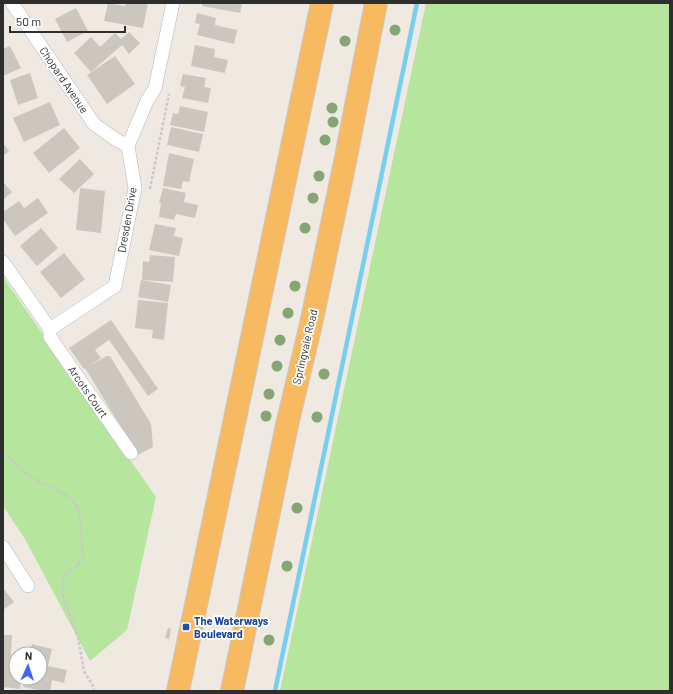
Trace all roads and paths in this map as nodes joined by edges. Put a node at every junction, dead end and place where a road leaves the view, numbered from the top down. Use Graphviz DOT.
graph roads {
  1 [pos="12,3"];
  2 [pos="173,3"];
  3 [pos="322,3"];
  4 [pos="376,3"];
  5 [pos="128,146"];
  6 [pos="3,262"];
  7 [pos="50,329"];
  8 [pos="3,452"];
  9 [pos="131,453"];
  10 [pos="3,547"];
  11 [pos="28,586"];
  12 [pos="94,691"];
  13 [pos="178,691"];
  14 [pos="232,691"];
  1 -- 5 [label="street, Chopard Avenue"];
  2 -- 5 [label="street"];
  3 -- 13 [label="highway"];
  4 -- 14 [label="highway, Springvale Road"];
  5 -- 7 [label="street, Dresden Drive"];
  6 -- 7 [label="street"];
  7 -- 9 [label="street, Arcots Court"];
  8 -- 12 [label="path"];
  10 -- 11 [label="street"];
}
